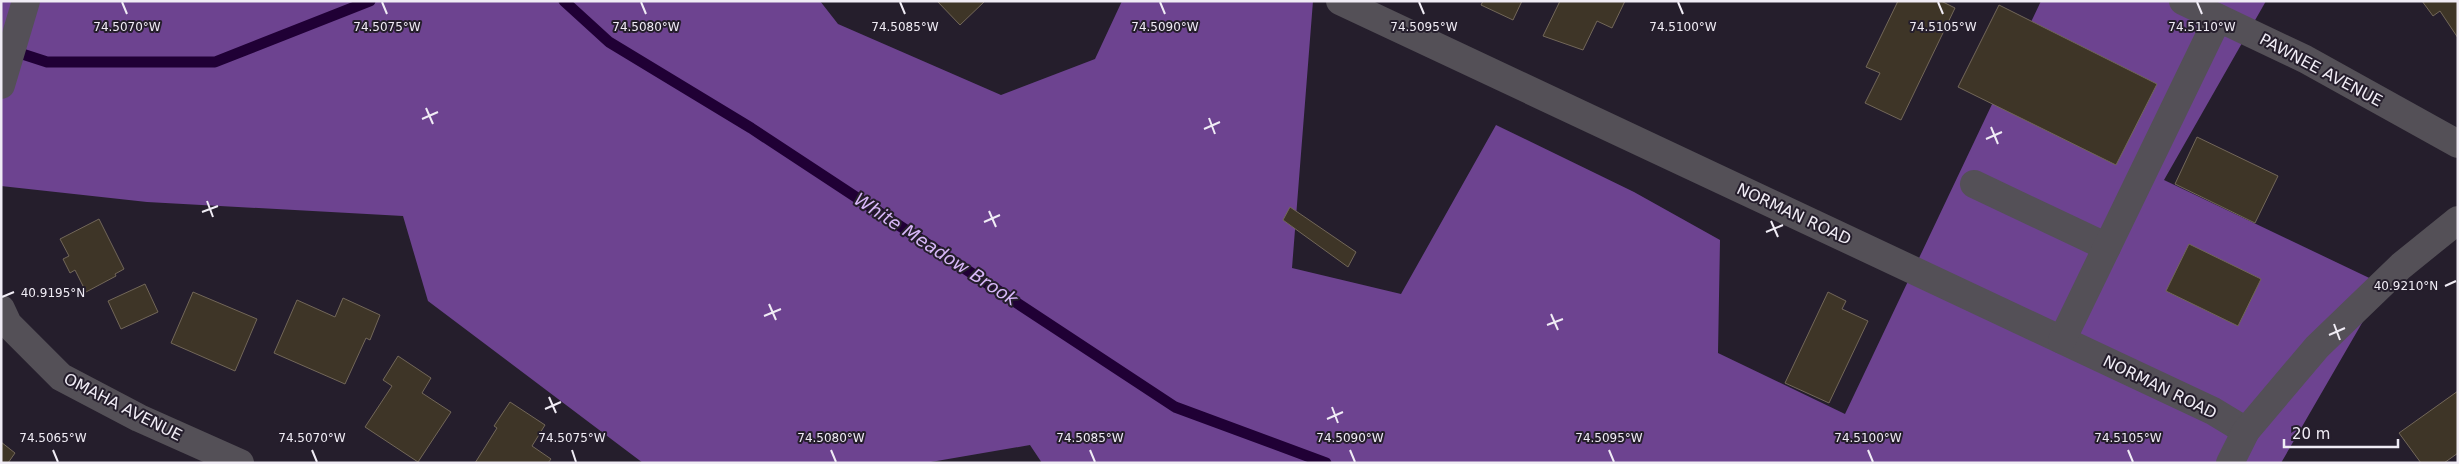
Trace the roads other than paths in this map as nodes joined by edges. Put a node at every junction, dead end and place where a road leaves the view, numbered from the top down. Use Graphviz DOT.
graph roads {
  1 [pos="1340,1"];
  2 [pos="2183,1"];
  3 [pos="25,7"];
  4 [pos="2218,18"];
  5 [pos="2,81"];
  6 [pos="2458,144"];
  7 [pos="1974,184"];
  8 [pos="2458,220"];
  9 [pos="2107,247"];
  10 [pos="1,309"];
  11 [pos="2062,340"];
  12 [pos="2246,431"];
  13 [pos="240,463"];
  14 [pos="2230,463"];
  1 -- 11 [label="street, NORMAN ROAD"];
  2 -- 4 [label="street, PAWNEE AVENUE"];
  3 -- 5 [label="street"];
  4 -- 6 [label="street, PAWNEE AVENUE"];
  4 -- 9 [label="street"];
  7 -- 9 [label="street"];
  8 -- 12 [label="street"];
  9 -- 11 [label="street"];
  10 -- 13 [label="street, OMAHA AVENUE"];
  11 -- 12 [label="street, NORMAN ROAD"];
  12 -- 14 [label="street"];
}
